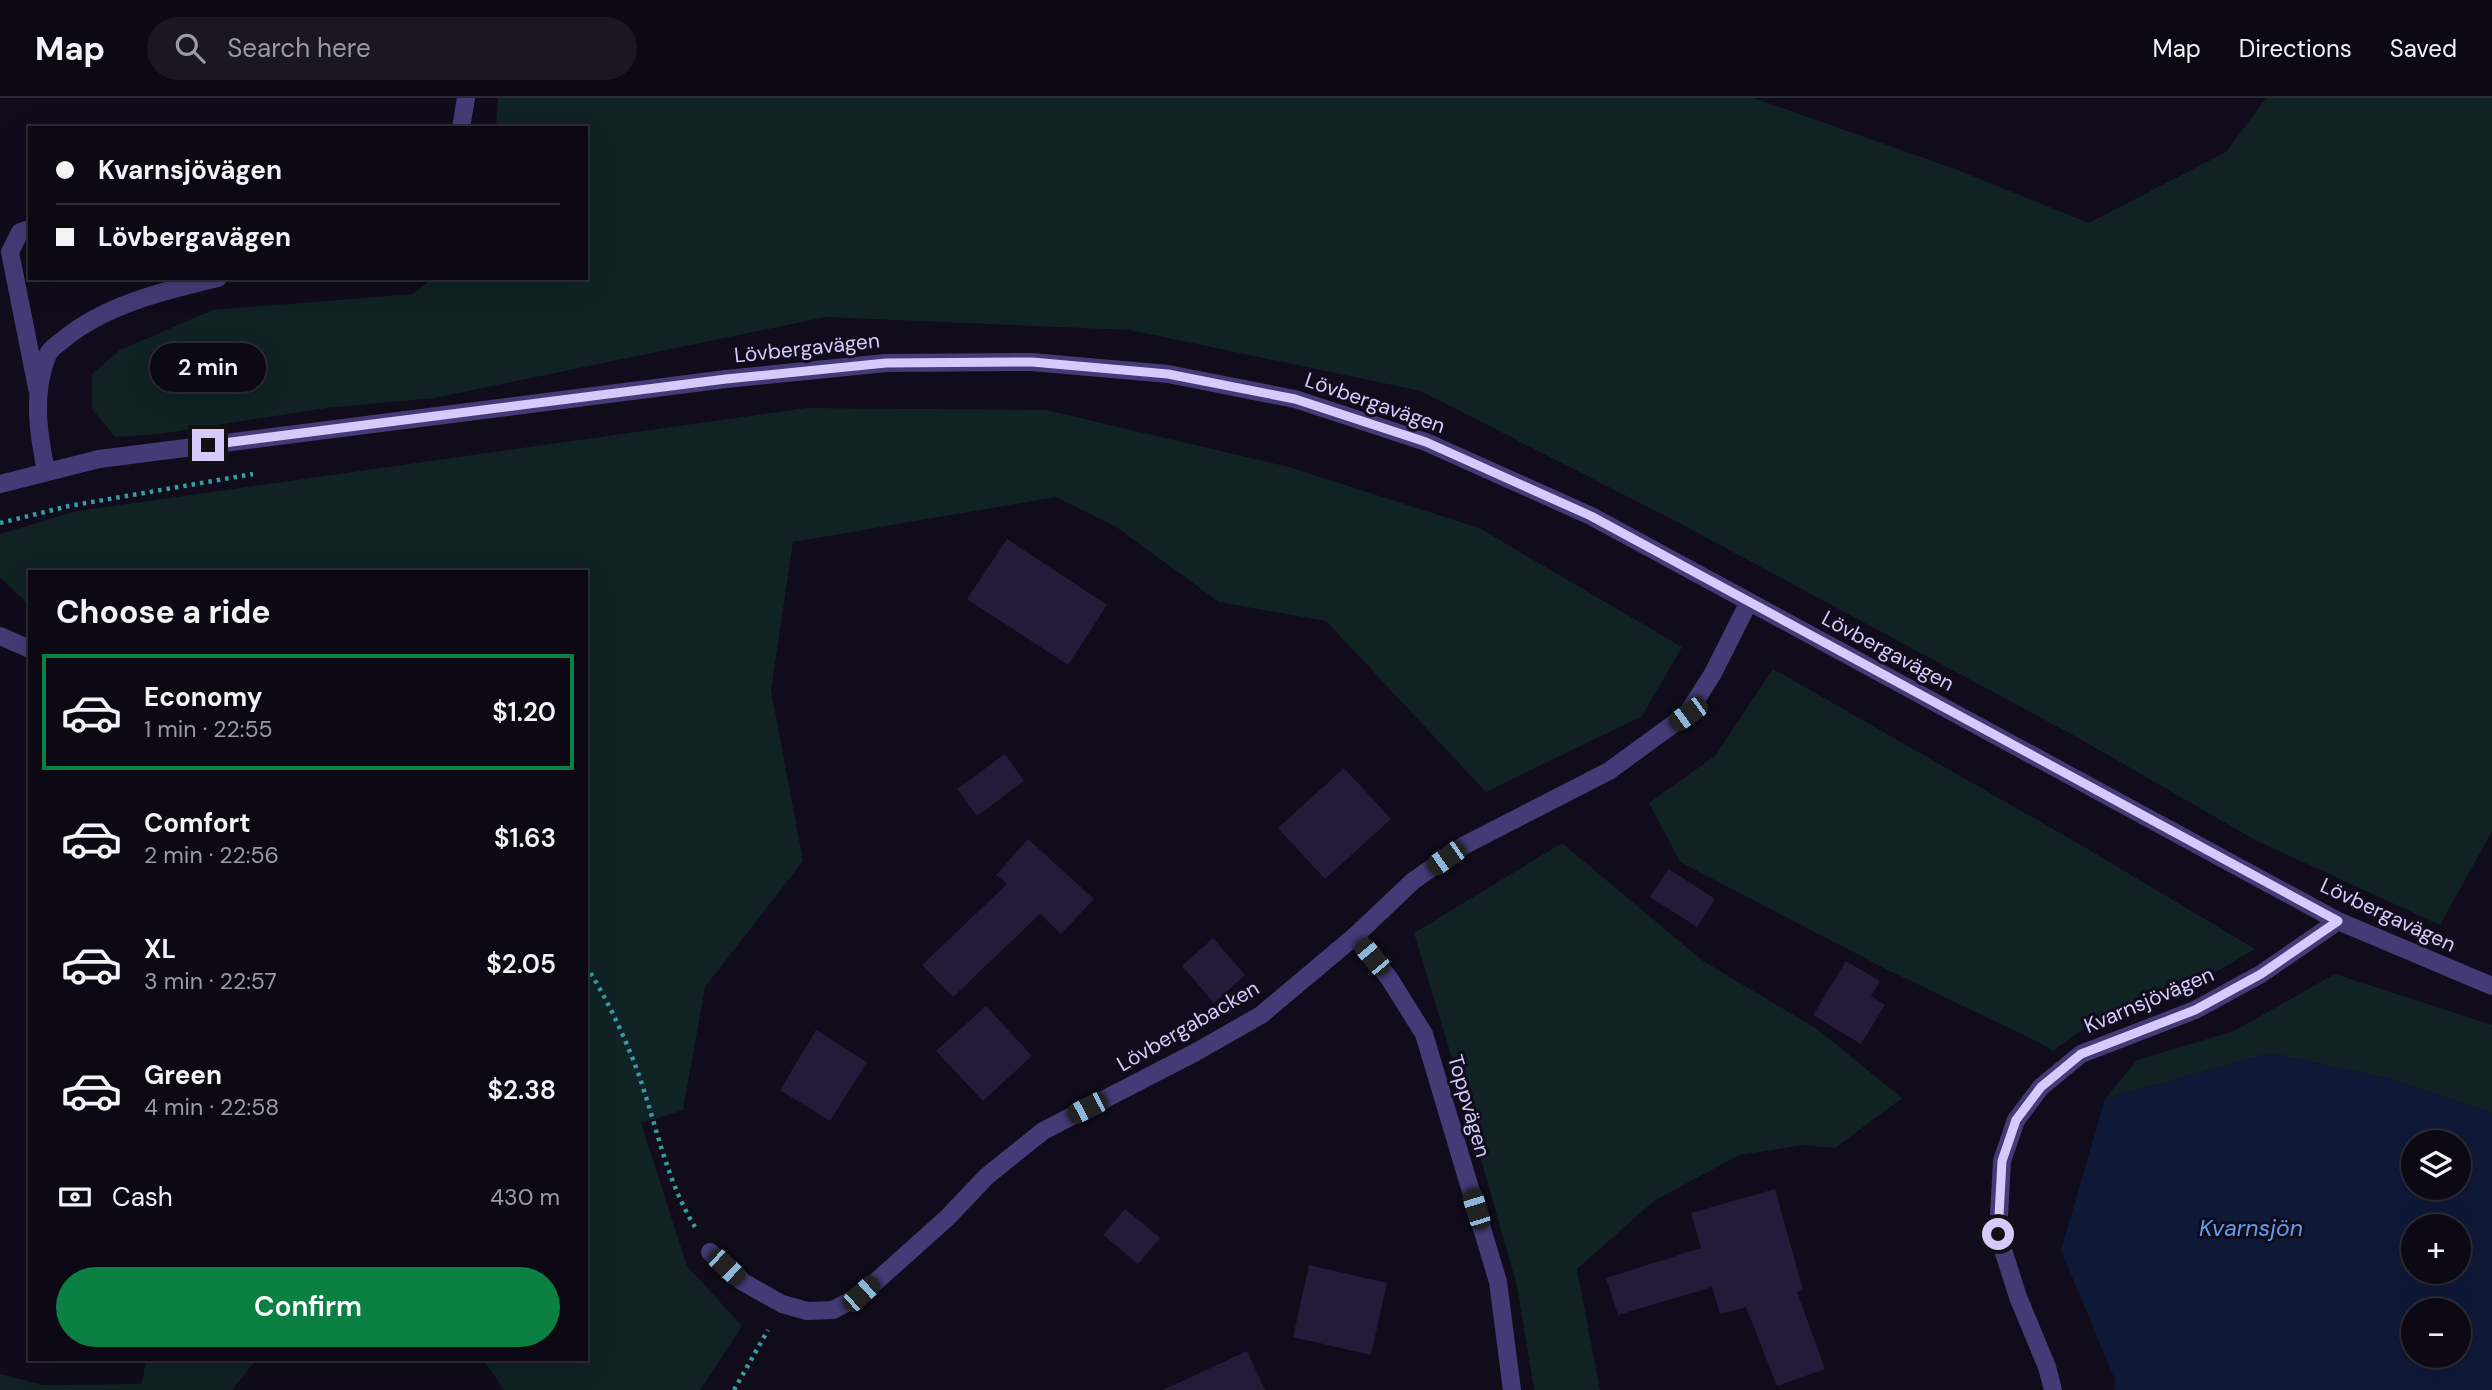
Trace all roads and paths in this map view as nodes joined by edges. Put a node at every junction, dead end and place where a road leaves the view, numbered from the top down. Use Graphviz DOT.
graph roads {
  1 [pos="466,98"];
  2 [pos="461,126"];
  3 [pos="28,230"];
  4 [pos="210,280"];
  5 [pos="37,390"];
  6 [pos="46,471"];
  7 [pos="259,473"];
  8 [pos="0,484"];
  9 [pos="0,523"];
  10 [pos="1749,602"];
  11 [pos="0,636"];
  12 [pos="28,648"];
  13 [pos="2338,921"];
  14 [pos="1355,936"];
  15 [pos="588,969"];
  16 [pos="2492,986"];
  17 [pos="710,1252"];
  18 [pos="782,1304"];
  19 [pos="734,1390"];
  20 [pos="1512,1390"];
  21 [pos="2053,1390"];
  1 -- 2 [label="street"];
  3 -- 5 [label="street"];
  4 -- 5 [label="street"];
  5 -- 6 [label="street"];
  6 -- 8 [label="street, Lövbergavägen"];
  6 -- 10 [label="street, Lövbergavägen"];
  7 -- 9 [label="path"];
  10 -- 13 [label="street, Lövbergavägen"];
  10 -- 14 [label="street, Lövbergabacken"];
  11 -- 12 [label="street"];
  13 -- 16 [label="street, Lövbergavägen"];
  13 -- 21 [label="street, Kvarnsjövägen"];
  14 -- 18 [label="street, Lövbergabacken"];
  14 -- 20 [label="street, Toppvägen"];
  15 -- 17 [label="path"];
  17 -- 18 [label="street, Lövbergabacken"];
  18 -- 19 [label="path"];
}
